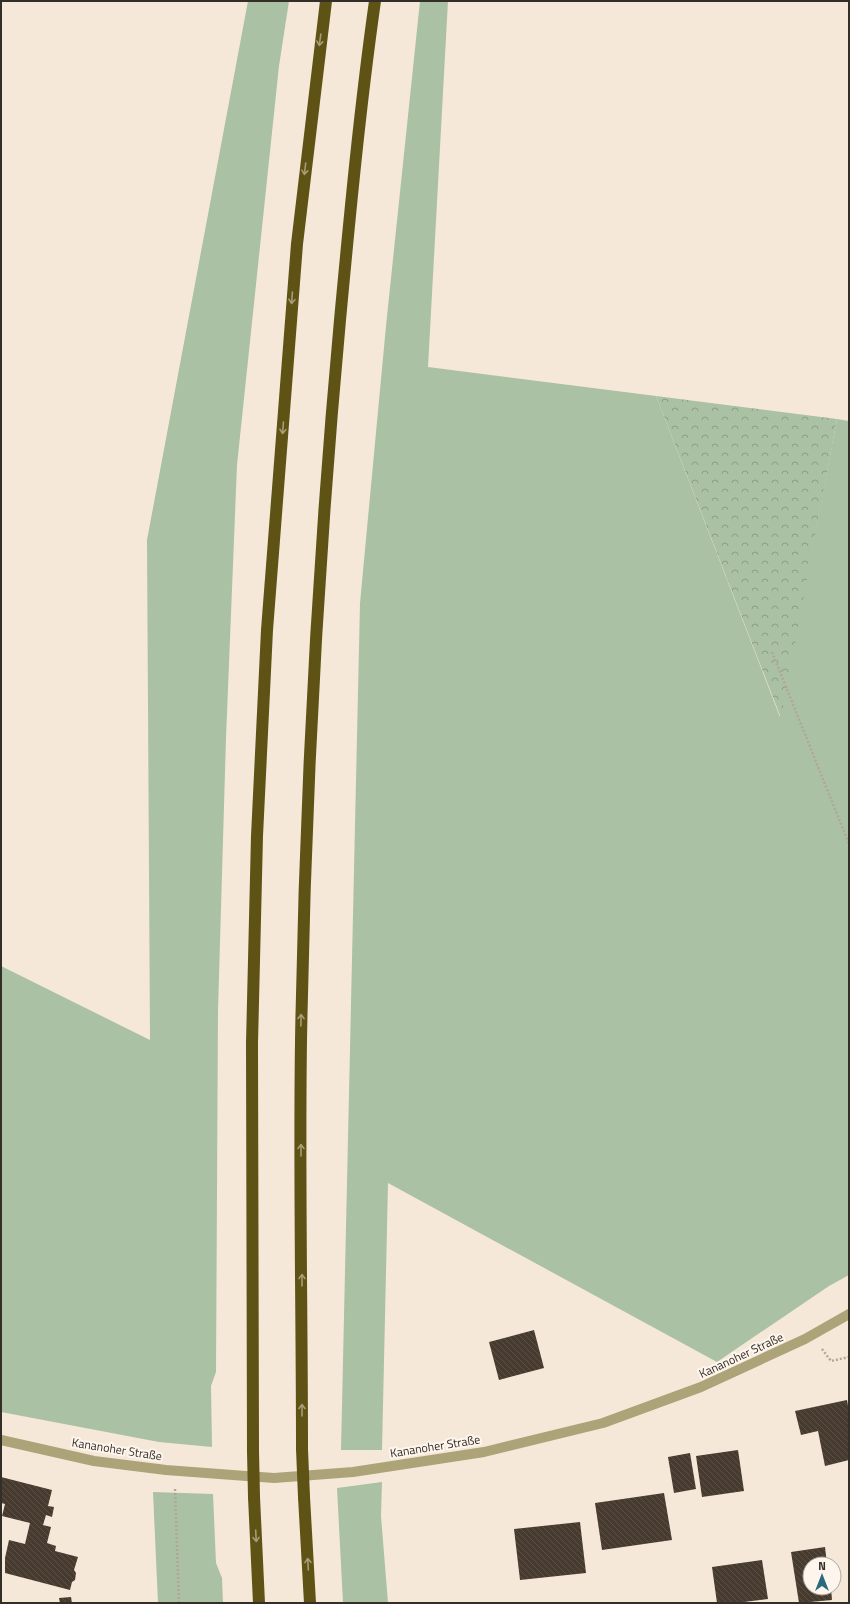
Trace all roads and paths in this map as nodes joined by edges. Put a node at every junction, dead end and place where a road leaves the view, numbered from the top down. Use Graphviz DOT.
graph roads {
  1 [pos="326,1"];
  2 [pos="376,1"];
  3 [pos="772,652"];
  4 [pos="849,844"];
  5 [pos="849,1314"];
  6 [pos="812,1335"];
  7 [pos="849,1357"];
  8 [pos="1,1440"];
  9 [pos="175,1471"];
  10 [pos="179,1603"];
  11 [pos="260,1603"];
  12 [pos="310,1603"];
  1 -- 11 [label="highway, one-way, bridge"];
  12 -- 2 [label="highway, one-way, bridge"];
  3 -- 4 [label="path"];
  5 -- 6 [label="street, Kananoher Straße"];
  6 -- 7 [label="path"];
  6 -- 9 [label="street, Kananoher Straße"];
  8 -- 9 [label="street, Kananoher Straße"];
  9 -- 10 [label="path"];
}
